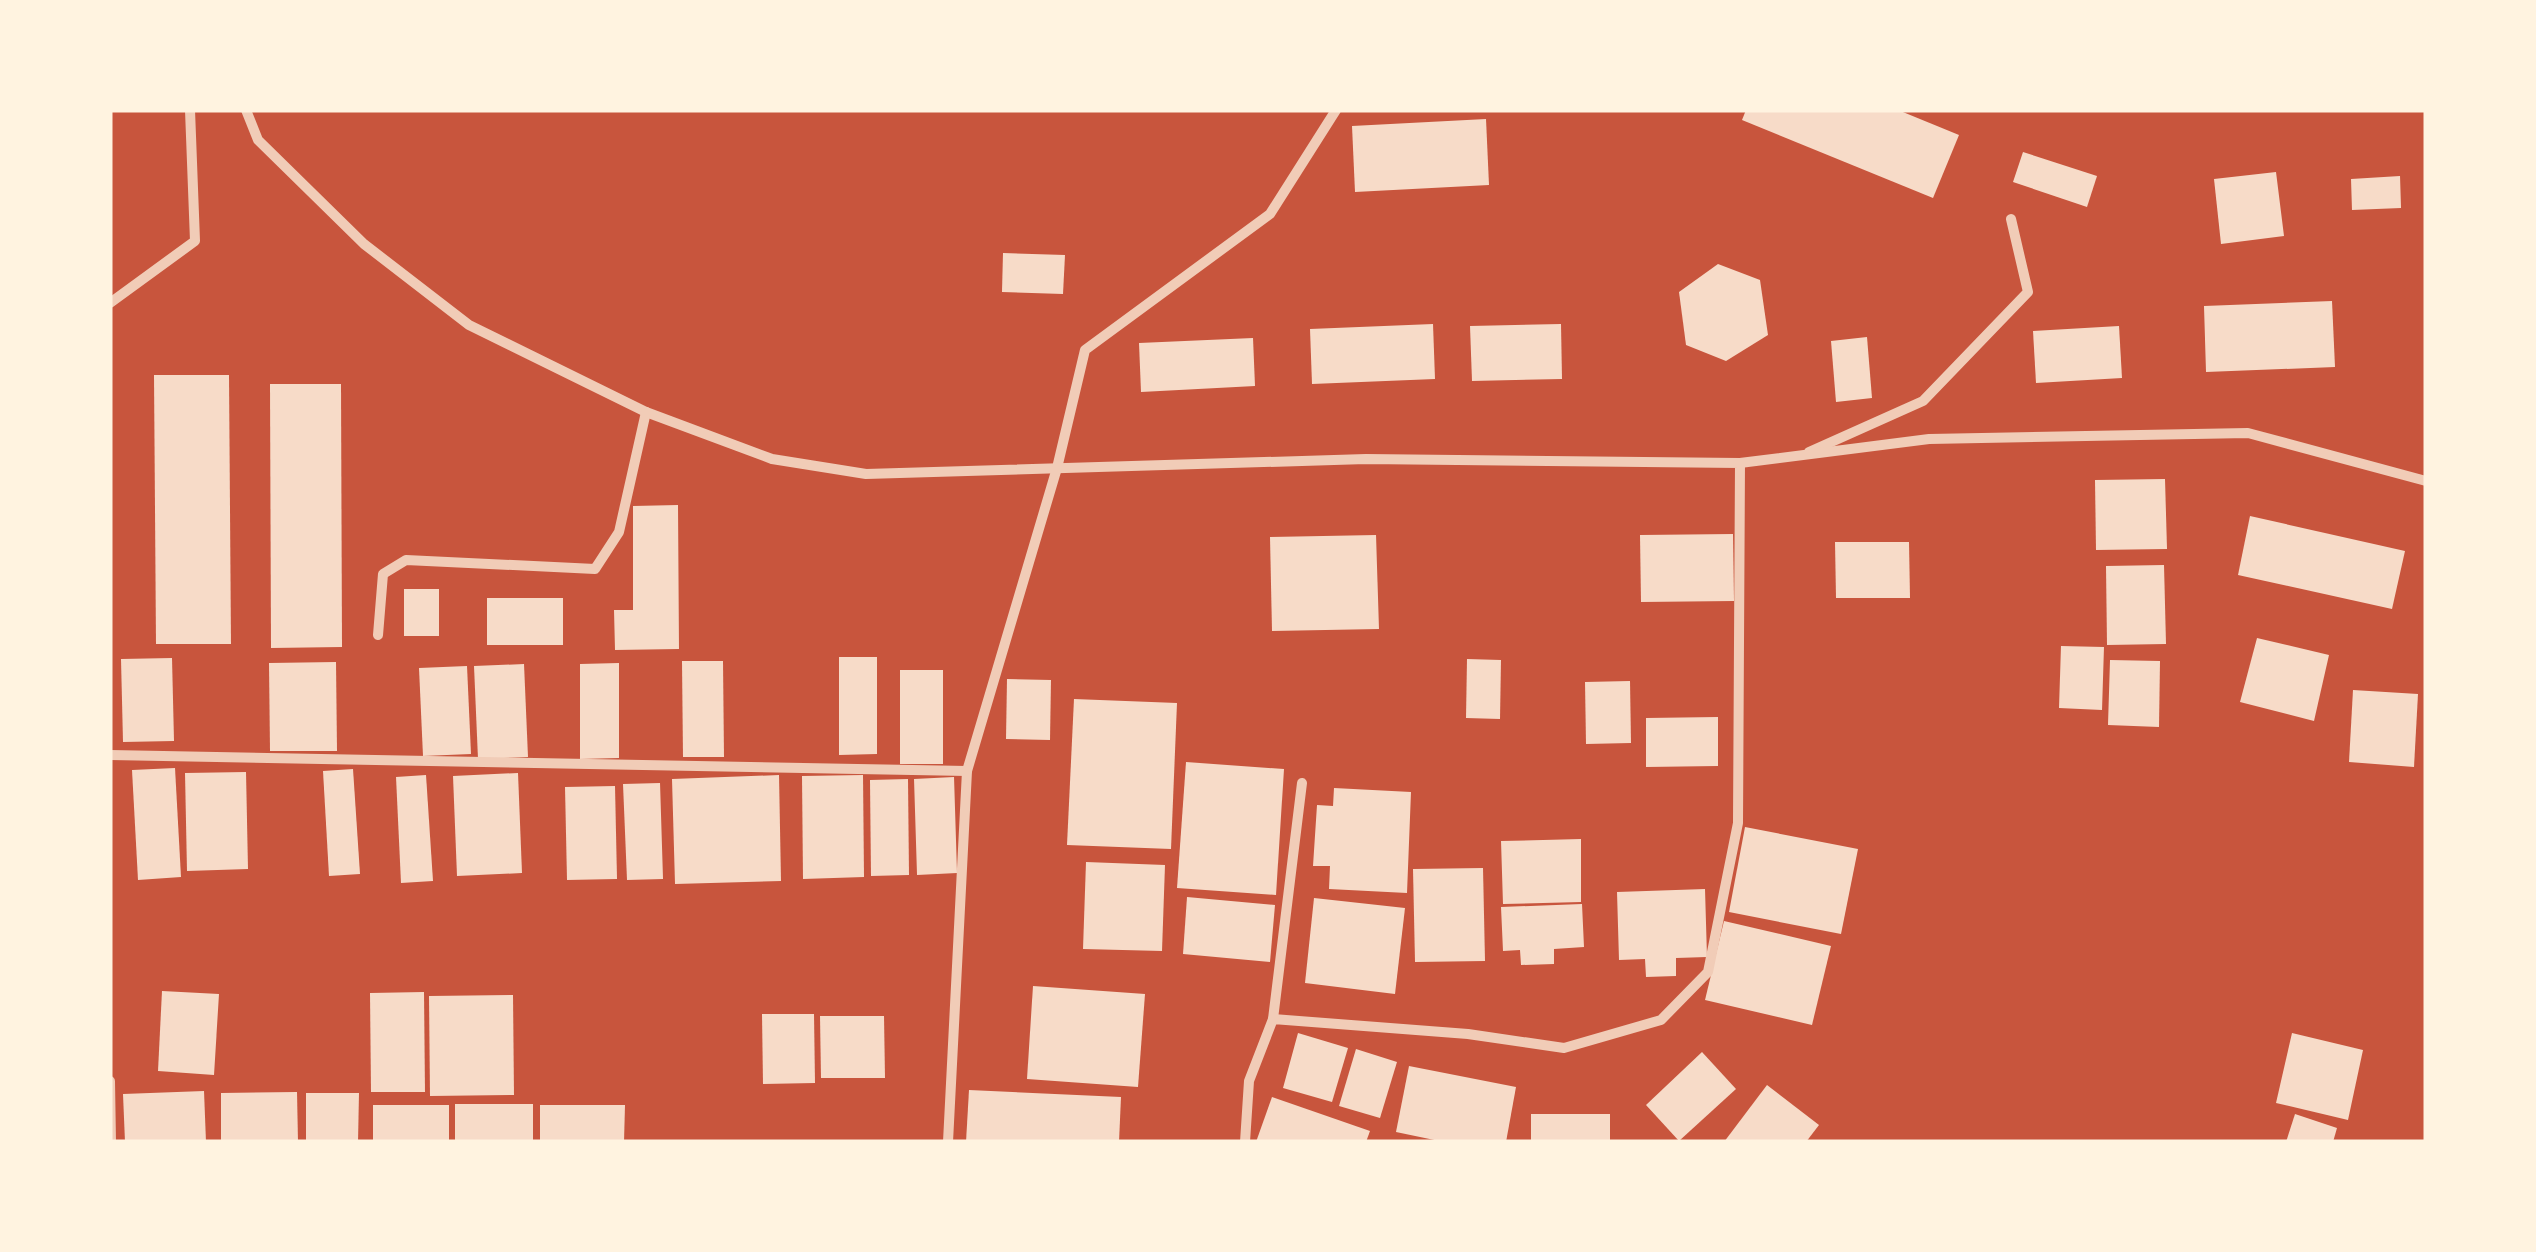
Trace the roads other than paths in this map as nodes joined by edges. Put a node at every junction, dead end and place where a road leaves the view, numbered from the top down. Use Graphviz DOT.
graph roads {
  1 [pos="190,110"];
  2 [pos="246,110"];
  3 [pos="1336,110"];
  4 [pos="2011,220"];
  5 [pos="110,303"];
  6 [pos="646,412"];
  7 [pos="1800,456"];
  8 [pos="1740,463"];
  9 [pos="1057,468"];
  10 [pos="2426,481"];
  11 [pos="378,634"];
  12 [pos="110,756"];
  13 [pos="968,771"];
  14 [pos="1302,783"];
  15 [pos="1273,1019"];
  16 [pos="110,1081"];
  17 [pos="112,1142"];
  18 [pos="948,1142"];
  19 [pos="1245,1142"];
  1 -- 5 [label="street"];
  2 -- 6 [label="street"];
  3 -- 9 [label="street"];
  4 -- 7 [label="street"];
  6 -- 9 [label="street"];
  6 -- 11 [label="street"];
  7 -- 8 [label="street"];
  7 -- 10 [label="street"];
  8 -- 9 [label="street"];
  8 -- 15 [label="street"];
  9 -- 13 [label="street"];
  12 -- 13 [label="street"];
  13 -- 18 [label="street"];
  14 -- 15 [label="street"];
  15 -- 19 [label="street"];
  16 -- 17 [label="street"];
}
